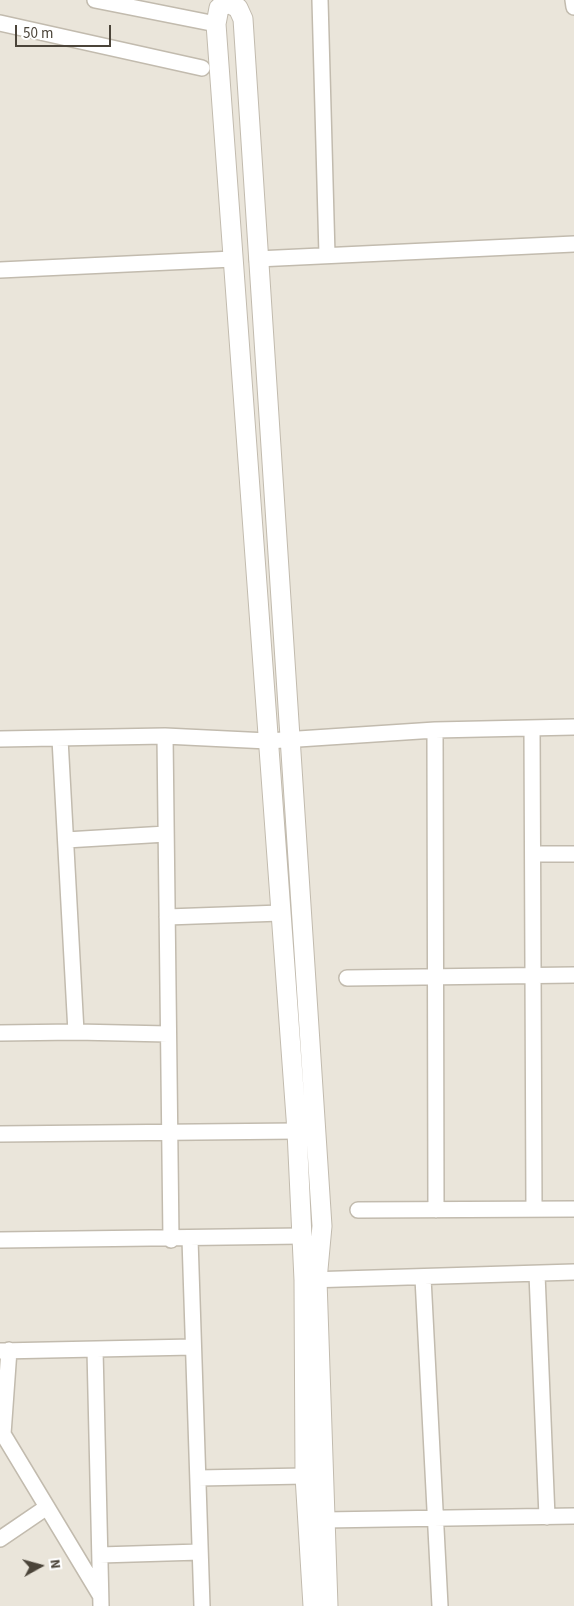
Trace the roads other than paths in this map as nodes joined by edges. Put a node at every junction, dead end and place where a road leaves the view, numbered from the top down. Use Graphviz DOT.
graph roads {
  1 [pos="95,0"];
  2 [pos="320,0"];
  3 [pos="573,0"];
  4 [pos="574,7"];
  5 [pos="0,23"];
  6 [pos="216,24"];
  7 [pos="202,68"];
  8 [pos="574,244"];
  9 [pos="326,255"];
  10 [pos="257,259"];
  11 [pos="233,260"];
  12 [pos="0,270"];
  13 [pos="574,727"];
  14 [pos="532,728"];
  15 [pos="435,730"];
  16 [pos="165,736"];
  17 [pos="0,739"];
  18 [pos="60,739"];
  19 [pos="289,740"];
  20 [pos="268,741"];
  21 [pos="166,834"];
  22 [pos="66,840"];
  23 [pos="533,854"];
  24 [pos="574,854"];
  25 [pos="281,913"];
  26 [pos="167,917"];
  27 [pos="533,975"];
  28 [pos="574,975"];
  29 [pos="435,976"];
  30 [pos="347,978"];
  31 [pos="76,1032"];
  32 [pos="0,1033"];
  33 [pos="168,1034"];
  34 [pos="297,1131"];
  35 [pos="169,1132"];
  36 [pos="0,1134"];
  37 [pos="534,1209"];
  38 [pos="574,1209"];
  39 [pos="358,1210"];
  40 [pos="436,1210"];
  41 [pos="302,1236"];
  42 [pos="190,1239"];
  43 [pos="0,1240"];
  44 [pos="170,1240"];
  45 [pos="574,1272"];
  46 [pos="537,1274"];
  47 [pos="424,1278"];
  48 [pos="310,1280"];
  49 [pos="193,1347"];
  50 [pos="4,1350"];
  51 [pos="95,1350"];
  52 [pos="2,1432"];
  53 [pos="305,1476"];
  54 [pos="198,1478"];
  55 [pos="47,1507"];
  56 [pos="574,1516"];
  57 [pos="547,1517"];
  58 [pos="324,1520"];
  59 [pos="435,1520"];
  60 [pos="0,1539"];
  61 [pos="200,1552"];
  62 [pos="100,1555"];
  63 [pos="101,1601"];
  64 [pos="202,1606"];
  65 [pos="313,1606"];
  66 [pos="328,1606"];
  67 [pos="440,1606"];
  1 -- 6 [label="street"];
  2 -- 9 [label="street"];
  3 -- 4 [label="street"];
  5 -- 7 [label="street"];
  6 -- 10 [label="street"];
  6 -- 11 [label="street"];
  8 -- 9 [label="street"];
  9 -- 10 [label="street"];
  10 -- 19 [label="street"];
  11 -- 12 [label="street"];
  11 -- 20 [label="street"];
  13 -- 14 [label="street"];
  14 -- 15 [label="street"];
  14 -- 23 [label="street"];
  15 -- 19 [label="street"];
  15 -- 29 [label="street"];
  16 -- 18 [label="street"];
  16 -- 20 [label="street"];
  16 -- 21 [label="street"];
  17 -- 18 [label="street"];
  18 -- 22 [label="street"];
  19 -- 20 [label="street"];
  19 -- 48 [label="street"];
  20 -- 25 [label="street"];
  21 -- 22 [label="street"];
  21 -- 26 [label="street"];
  22 -- 31 [label="street"];
  23 -- 24 [label="street"];
  23 -- 27 [label="street"];
  25 -- 26 [label="street"];
  25 -- 34 [label="street"];
  26 -- 33 [label="street"];
  27 -- 28 [label="street"];
  27 -- 29 [label="street"];
  27 -- 37 [label="street"];
  29 -- 30 [label="street"];
  29 -- 40 [label="street"];
  31 -- 32 [label="street"];
  31 -- 33 [label="street"];
  33 -- 35 [label="street"];
  34 -- 35 [label="street"];
  34 -- 41 [label="street"];
  35 -- 36 [label="street"];
  35 -- 44 [label="street"];
  37 -- 38 [label="street"];
  37 -- 40 [label="street"];
  39 -- 40 [label="street"];
  41 -- 42 [label="street"];
  41 -- 48 [label="street"];
  42 -- 44 [label="street"];
  42 -- 49 [label="street"];
  43 -- 44 [label="street"];
  45 -- 46 [label="street"];
  46 -- 47 [label="street"];
  46 -- 57 [label="street"];
  47 -- 48 [label="street"];
  47 -- 59 [label="street"];
  48 -- 53 [label="street"];
  48 -- 58 [label="street"];
  49 -- 51 [label="street"];
  49 -- 54 [label="street"];
  50 -- 51 [label="street"];
  50 -- 52 [label="street"];
  51 -- 62 [label="street"];
  52 -- 55 [label="street"];
  53 -- 54 [label="street"];
  53 -- 65 [label="street"];
  54 -- 61 [label="street"];
  55 -- 60 [label="street"];
  55 -- 63 [label="street"];
  56 -- 57 [label="street"];
  57 -- 59 [label="street"];
  58 -- 59 [label="street"];
  58 -- 66 [label="street"];
  59 -- 67 [label="street"];
  61 -- 62 [label="street"];
  61 -- 64 [label="street"];
  62 -- 63 [label="street"];
}
